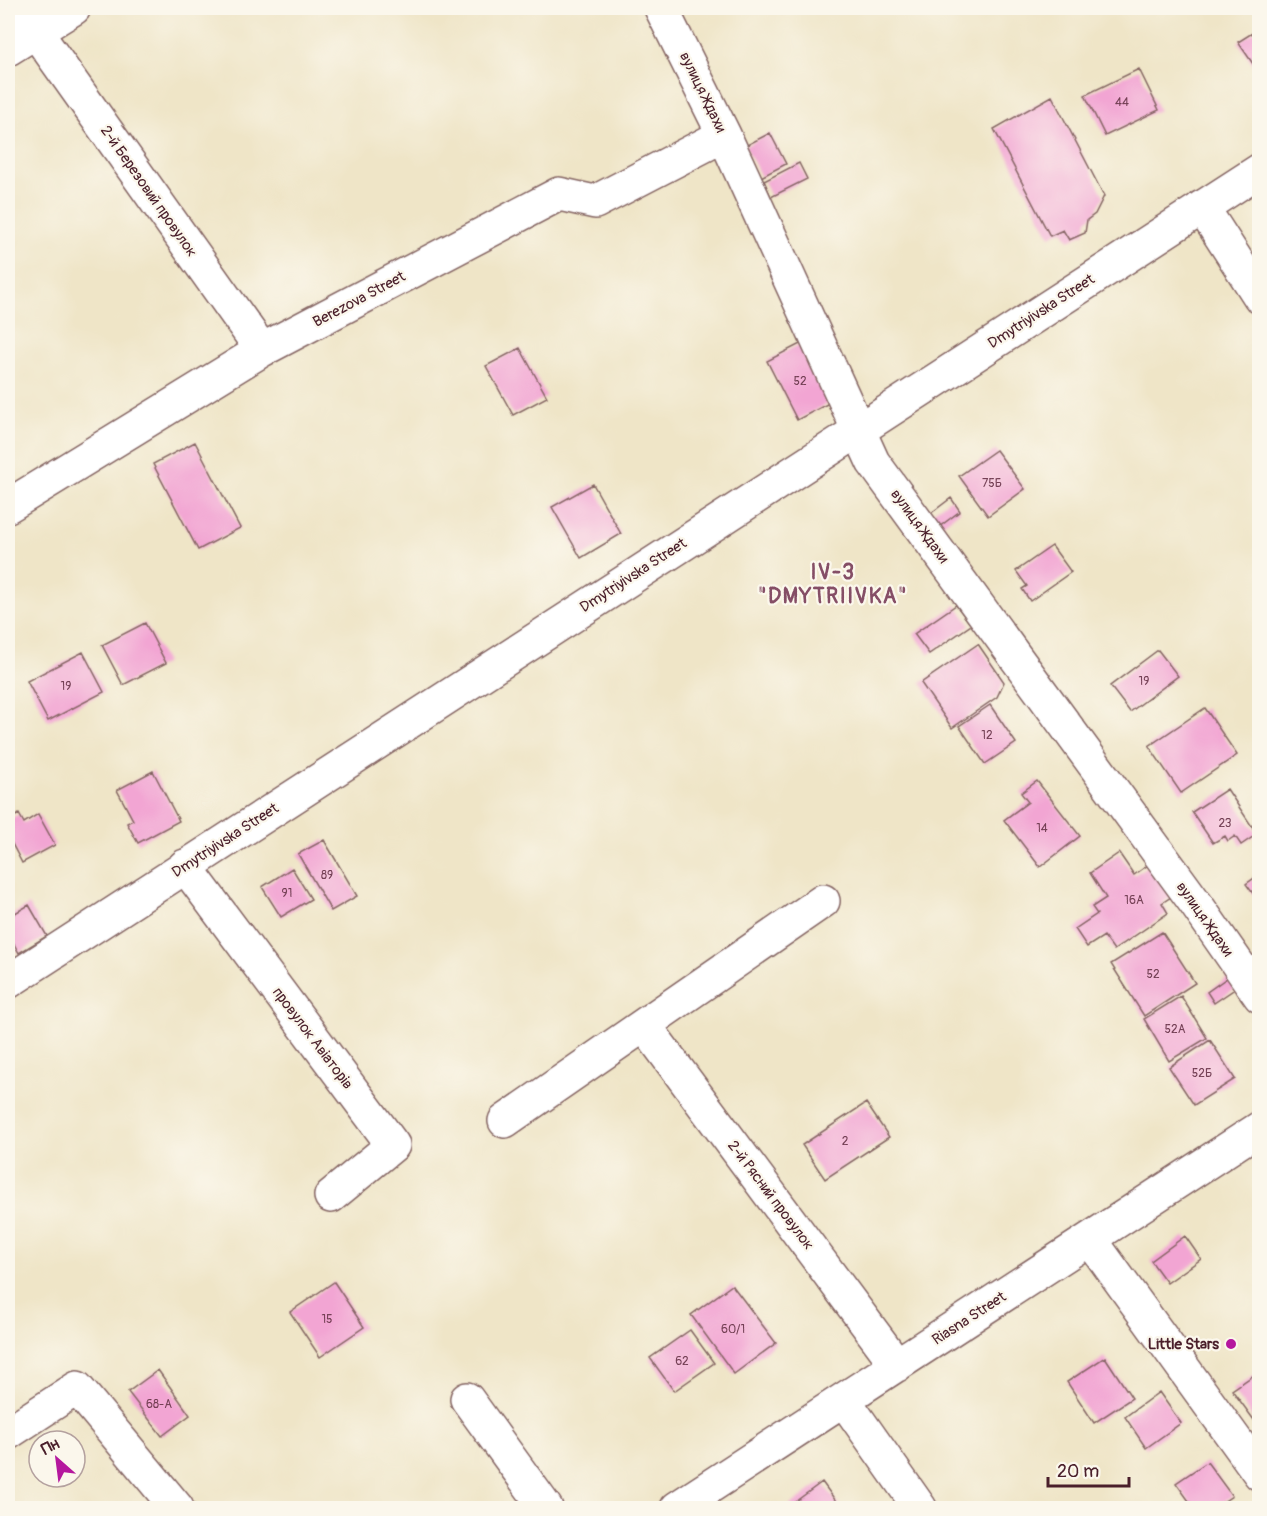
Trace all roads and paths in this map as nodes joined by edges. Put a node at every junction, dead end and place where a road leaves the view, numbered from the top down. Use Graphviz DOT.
graph roads {
  1 [pos="14,8"];
  2 [pos="74,8"];
  3 [pos="661,8"];
  4 [pos="36,32"];
  5 [pos="8,49"];
  6 [pos="724,135"];
  7 [pos="1260,170"];
  8 [pos="1202,207"];
  9 [pos="1260,297"];
  10 [pos="262,350"];
  11 [pos="857,430"];
  12 [pos="8,506"];
  13 [pos="185,866"];
  14 [pos="823,901"];
  15 [pos="8,982"];
  16 [pos="1260,996"];
  17 [pos="645,1026"];
  18 [pos="505,1121"];
  19 [pos="1260,1128"];
  20 [pos="331,1196"];
  21 [pos="1090,1239"];
  22 [pos="897,1365"];
  23 [pos="467,1399"];
  24 [pos="844,1400"];
  25 [pos="8,1433"];
  26 [pos="1260,1474"];
  27 [pos="177,1509"];
  28 [pos="546,1509"];
  29 [pos="678,1509"];
  30 [pos="920,1509"];
  1 -- 4 [label="street, 2-й Березовий провулок"];
  2 -- 4 [label="street"];
  3 -- 6 [label="street, вулиця Ждахи"];
  4 -- 5 [label="street"];
  4 -- 10 [label="street, 2-й Березовий провулок"];
  6 -- 10 [label="street, Berezova Street"];
  6 -- 11 [label="street, вулиця Ждахи"];
  7 -- 8 [label="street, Dmytriyivska Street"];
  8 -- 9 [label="street"];
  8 -- 11 [label="street, Dmytriyivska Street"];
  10 -- 12 [label="street, Berezova Street"];
  11 -- 13 [label="street, Dmytriyivska Street"];
  11 -- 16 [label="street, вулиця Ждахи"];
  13 -- 15 [label="street, Dmytriyivska Street"];
  13 -- 20 [label="street, провулок Авіаторів"];
  14 -- 17 [label="street"];
  17 -- 18 [label="street"];
  17 -- 22 [label="street, 2-й Рясний провулок"];
  19 -- 21 [label="street, Riasna Street"];
  21 -- 22 [label="street, Riasna Street"];
  21 -- 26 [label="street"];
  22 -- 24 [label="street, Riasna Street"];
  23 -- 28 [label="street"];
  24 -- 29 [label="street, Riasna Street"];
  24 -- 30 [label="street"];
  25 -- 27 [label="street"];
}
